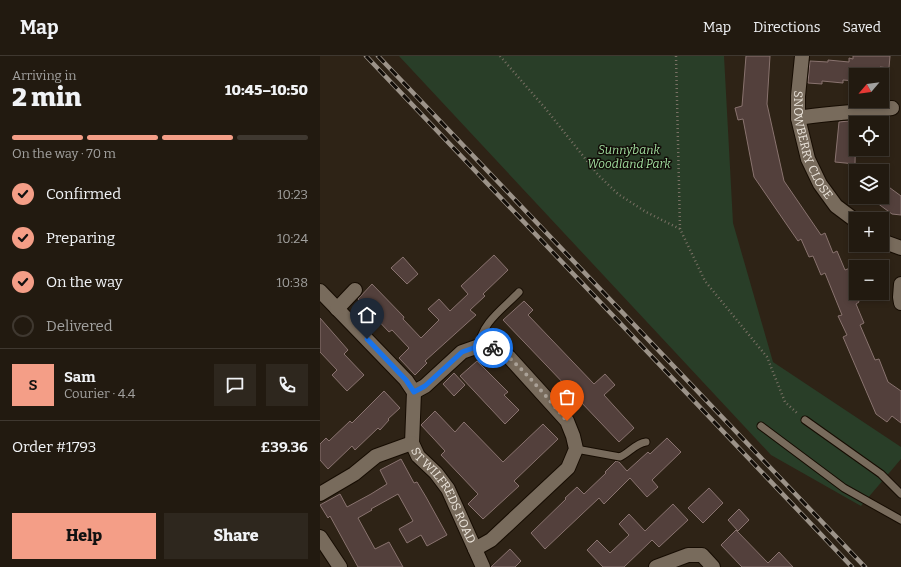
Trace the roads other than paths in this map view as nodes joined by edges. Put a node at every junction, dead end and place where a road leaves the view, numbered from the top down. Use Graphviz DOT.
graph roads {
  1 [pos="802,56"];
  2 [pos="892,108"];
  3 [pos="798,118"];
  4 [pos="849,216"];
  5 [pos="889,244"];
  6 [pos="901,248"];
  7 [pos="901,284"];
  8 [pos="355,290"];
  9 [pos="320,291"];
  10 [pos="519,292"];
  11 [pos="901,303"];
  12 [pos="337,309"];
  13 [pos="479,346"];
  14 [pos="414,392"];
  15 [pos="805,420"];
  16 [pos="761,426"];
  17 [pos="646,442"];
  18 [pos="412,444"];
  19 [pos="576,449"];
  20 [pos="320,494"];
  21 [pos="901,494"];
  22 [pos="901,520"];
  23 [pos="320,537"];
  24 [pos="475,549"];
  25 [pos="340,567"];
  26 [pos="483,567"];
  27 [pos="656,567"];
  28 [pos="713,567"];
  1 -- 3 [label="street, SNOWBERRY CLOSE"];
  2 -- 3 [label="street"];
  3 -- 4 [label="street, SNOWBERRY CLOSE"];
  5 -- 6 [label="street"];
  7 -- 11 [label="street"];
  8 -- 12 [label="street"];
  9 -- 12 [label="street"];
  10 -- 13 [label="lane"];
  12 -- 14 [label="street"];
  13 -- 14 [label="street"];
  13 -- 19 [label="street"];
  14 -- 18 [label="street, ST WILFREDS ROAD"];
  15 -- 21 [label="lane"];
  16 -- 22 [label="lane"];
  17 -- 19 [label="lane"];
  18 -- 20 [label="street"];
  18 -- 24 [label="street, ST WILFREDS ROAD"];
  19 -- 24 [label="street"];
  23 -- 25 [label="street"];
  24 -- 26 [label="street, ST WILFREDS ROAD"];
  27 -- 28 [label="street"];
}
